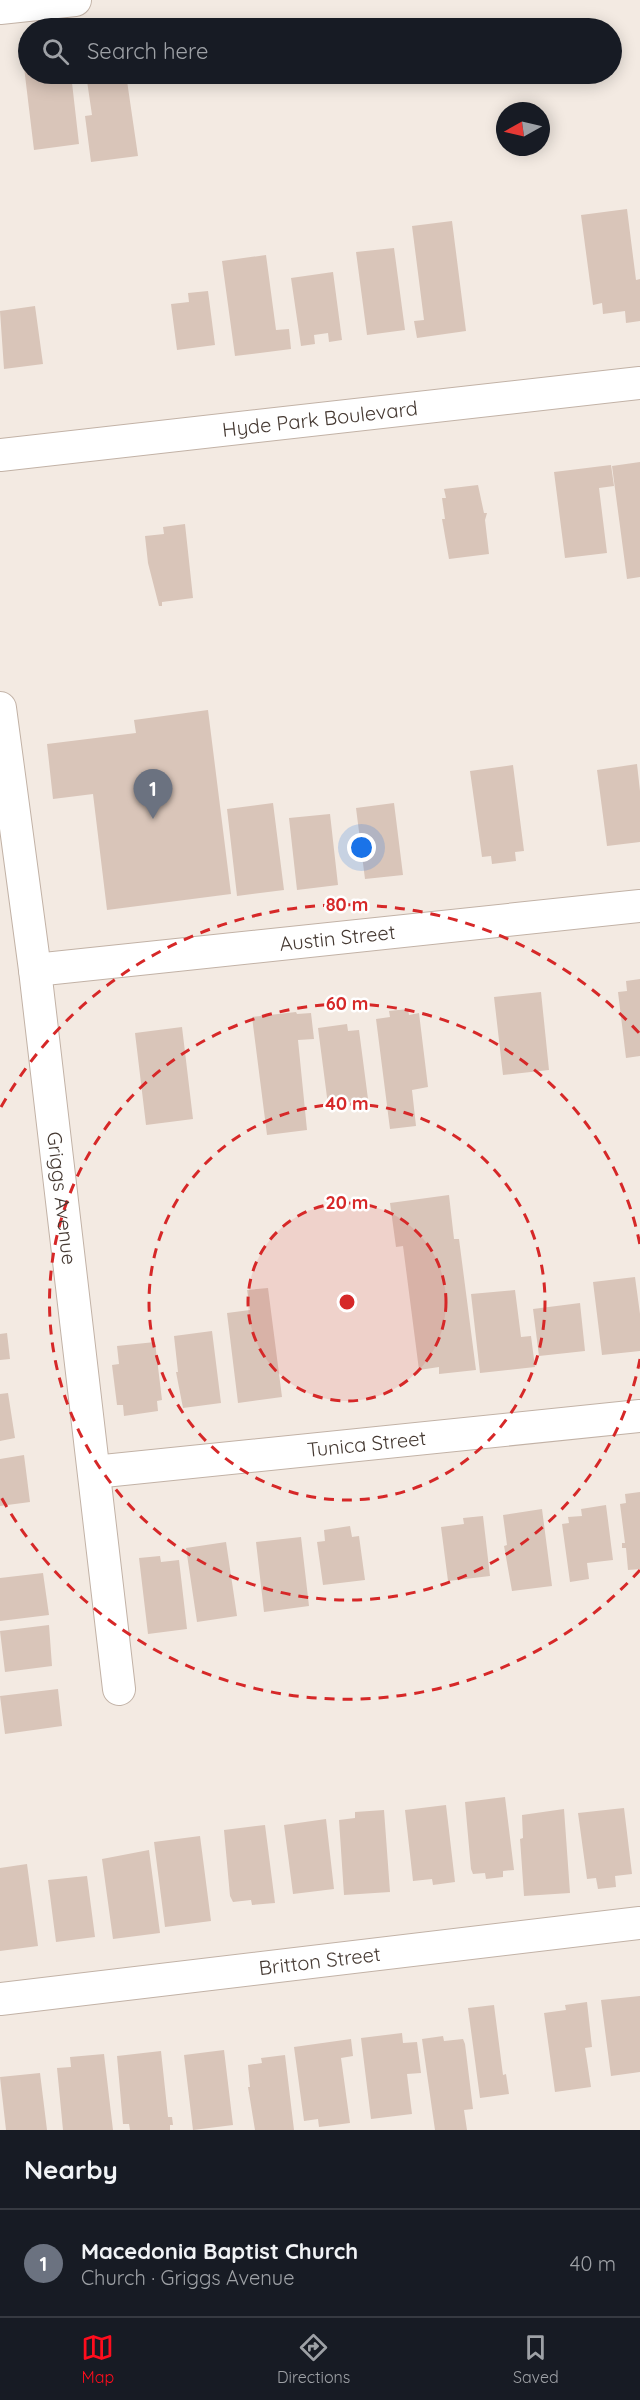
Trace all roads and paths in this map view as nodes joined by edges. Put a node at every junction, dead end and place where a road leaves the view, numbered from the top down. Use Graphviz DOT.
graph roads {
  1 [pos="75,0"];
  2 [pos="0,8"];
  3 [pos="640,383"];
  4 [pos="0,455"];
  5 [pos="0,708"];
  6 [pos="640,906"];
  7 [pos="35,970"];
  8 [pos="640,1416"];
  9 [pos="94,1472"];
  10 [pos="119,1689"];
  11 [pos="640,1923"];
  12 [pos="0,1999"];
  1 -- 2 [label="street"];
  3 -- 4 [label="street, Hyde Park Boulevard"];
  5 -- 7 [label="street, Griggs Avenue"];
  6 -- 7 [label="street, Austin Street"];
  7 -- 9 [label="street, Griggs Avenue"];
  8 -- 9 [label="street, Tunica Street"];
  9 -- 10 [label="street, Griggs Avenue"];
  11 -- 12 [label="street, Britton Street"];
}
